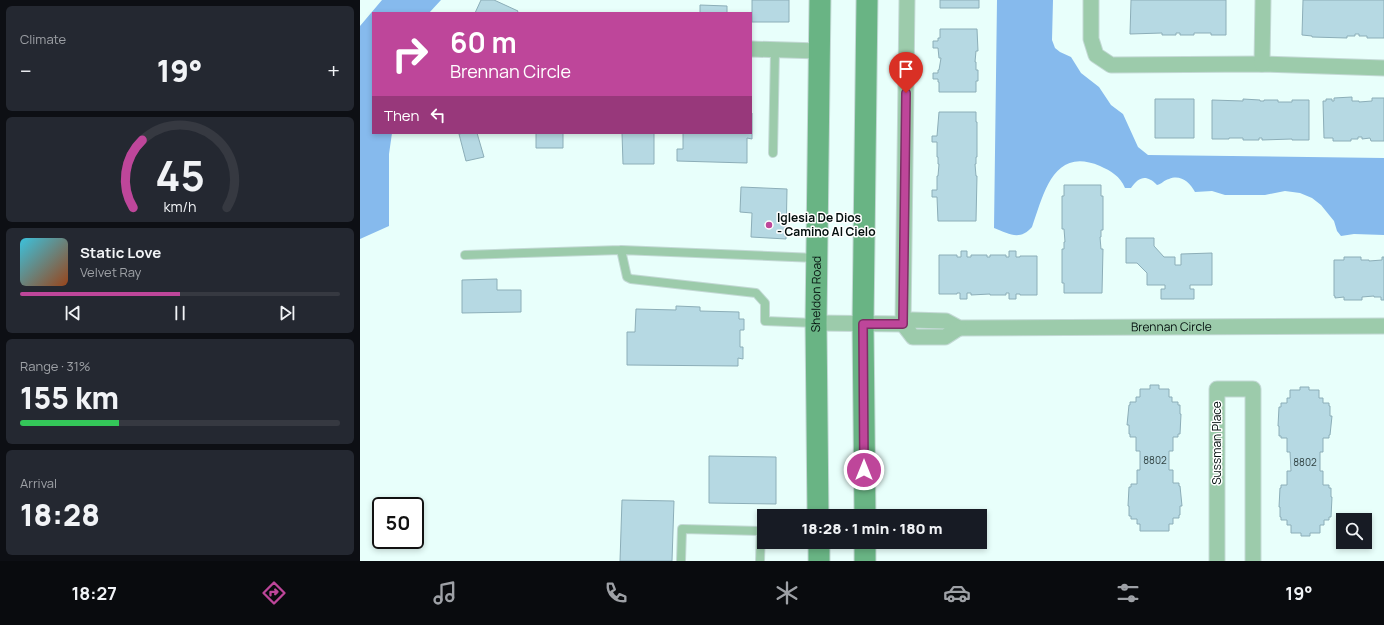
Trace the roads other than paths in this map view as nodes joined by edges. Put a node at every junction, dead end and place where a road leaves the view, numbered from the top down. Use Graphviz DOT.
graph roads {
  1 [pos="820,0"];
  2 [pos="867,0"];
  3 [pos="907,0"];
  4 [pos="1091,0"];
  5 [pos="1263,0"];
  6 [pos="752,50"];
  7 [pos="775,50"];
  8 [pos="819,51"];
  9 [pos="1262,64"];
  10 [pos="1384,68"];
  11 [pos="773,153"];
  12 [pos="621,250"];
  13 [pos="465,255"];
  14 [pos="816,258"];
  15 [pos="816,323"];
  16 [pos="863,324"];
  17 [pos="903,324"];
  18 [pos="1384,326"];
  19 [pos="818,509"];
  20 [pos="865,509"];
  21 [pos="819,549"];
  22 [pos="865,549"];
  23 [pos="681,561"];
  24 [pos="760,561"];
  25 [pos="819,561"];
  26 [pos="865,561"];
  27 [pos="1217,561"];
  28 [pos="1254,561"];
  1 -- 8 [label="main road, Sheldon Road"];
  2 -- 16 [label="main road"];
  3 -- 17 [label="street"];
  4 -- 9 [label="street"];
  5 -- 9 [label="street"];
  6 -- 7 [label="street"];
  7 -- 8 [label="street"];
  7 -- 11 [label="lane"];
  8 -- 14 [label="main road, Sheldon Road"];
  9 -- 10 [label="street"];
  12 -- 13 [label="lane"];
  12 -- 14 [label="lane"];
  12 -- 15 [label="lane"];
  14 -- 15 [label="main road, Sheldon Road"];
  15 -- 16 [label="street"];
  15 -- 19 [label="main road, Sheldon Road"];
  16 -- 17 [label="street"];
  16 -- 20 [label="main road"];
  17 -- 18 [label="street, Brennan Circle"];
  21 -- 25 [label="main road"];
  22 -- 26 [label="main road"];
  23 -- 24 [label="lane"];
  27 -- 28 [label="street, Sussman Place"];
}
